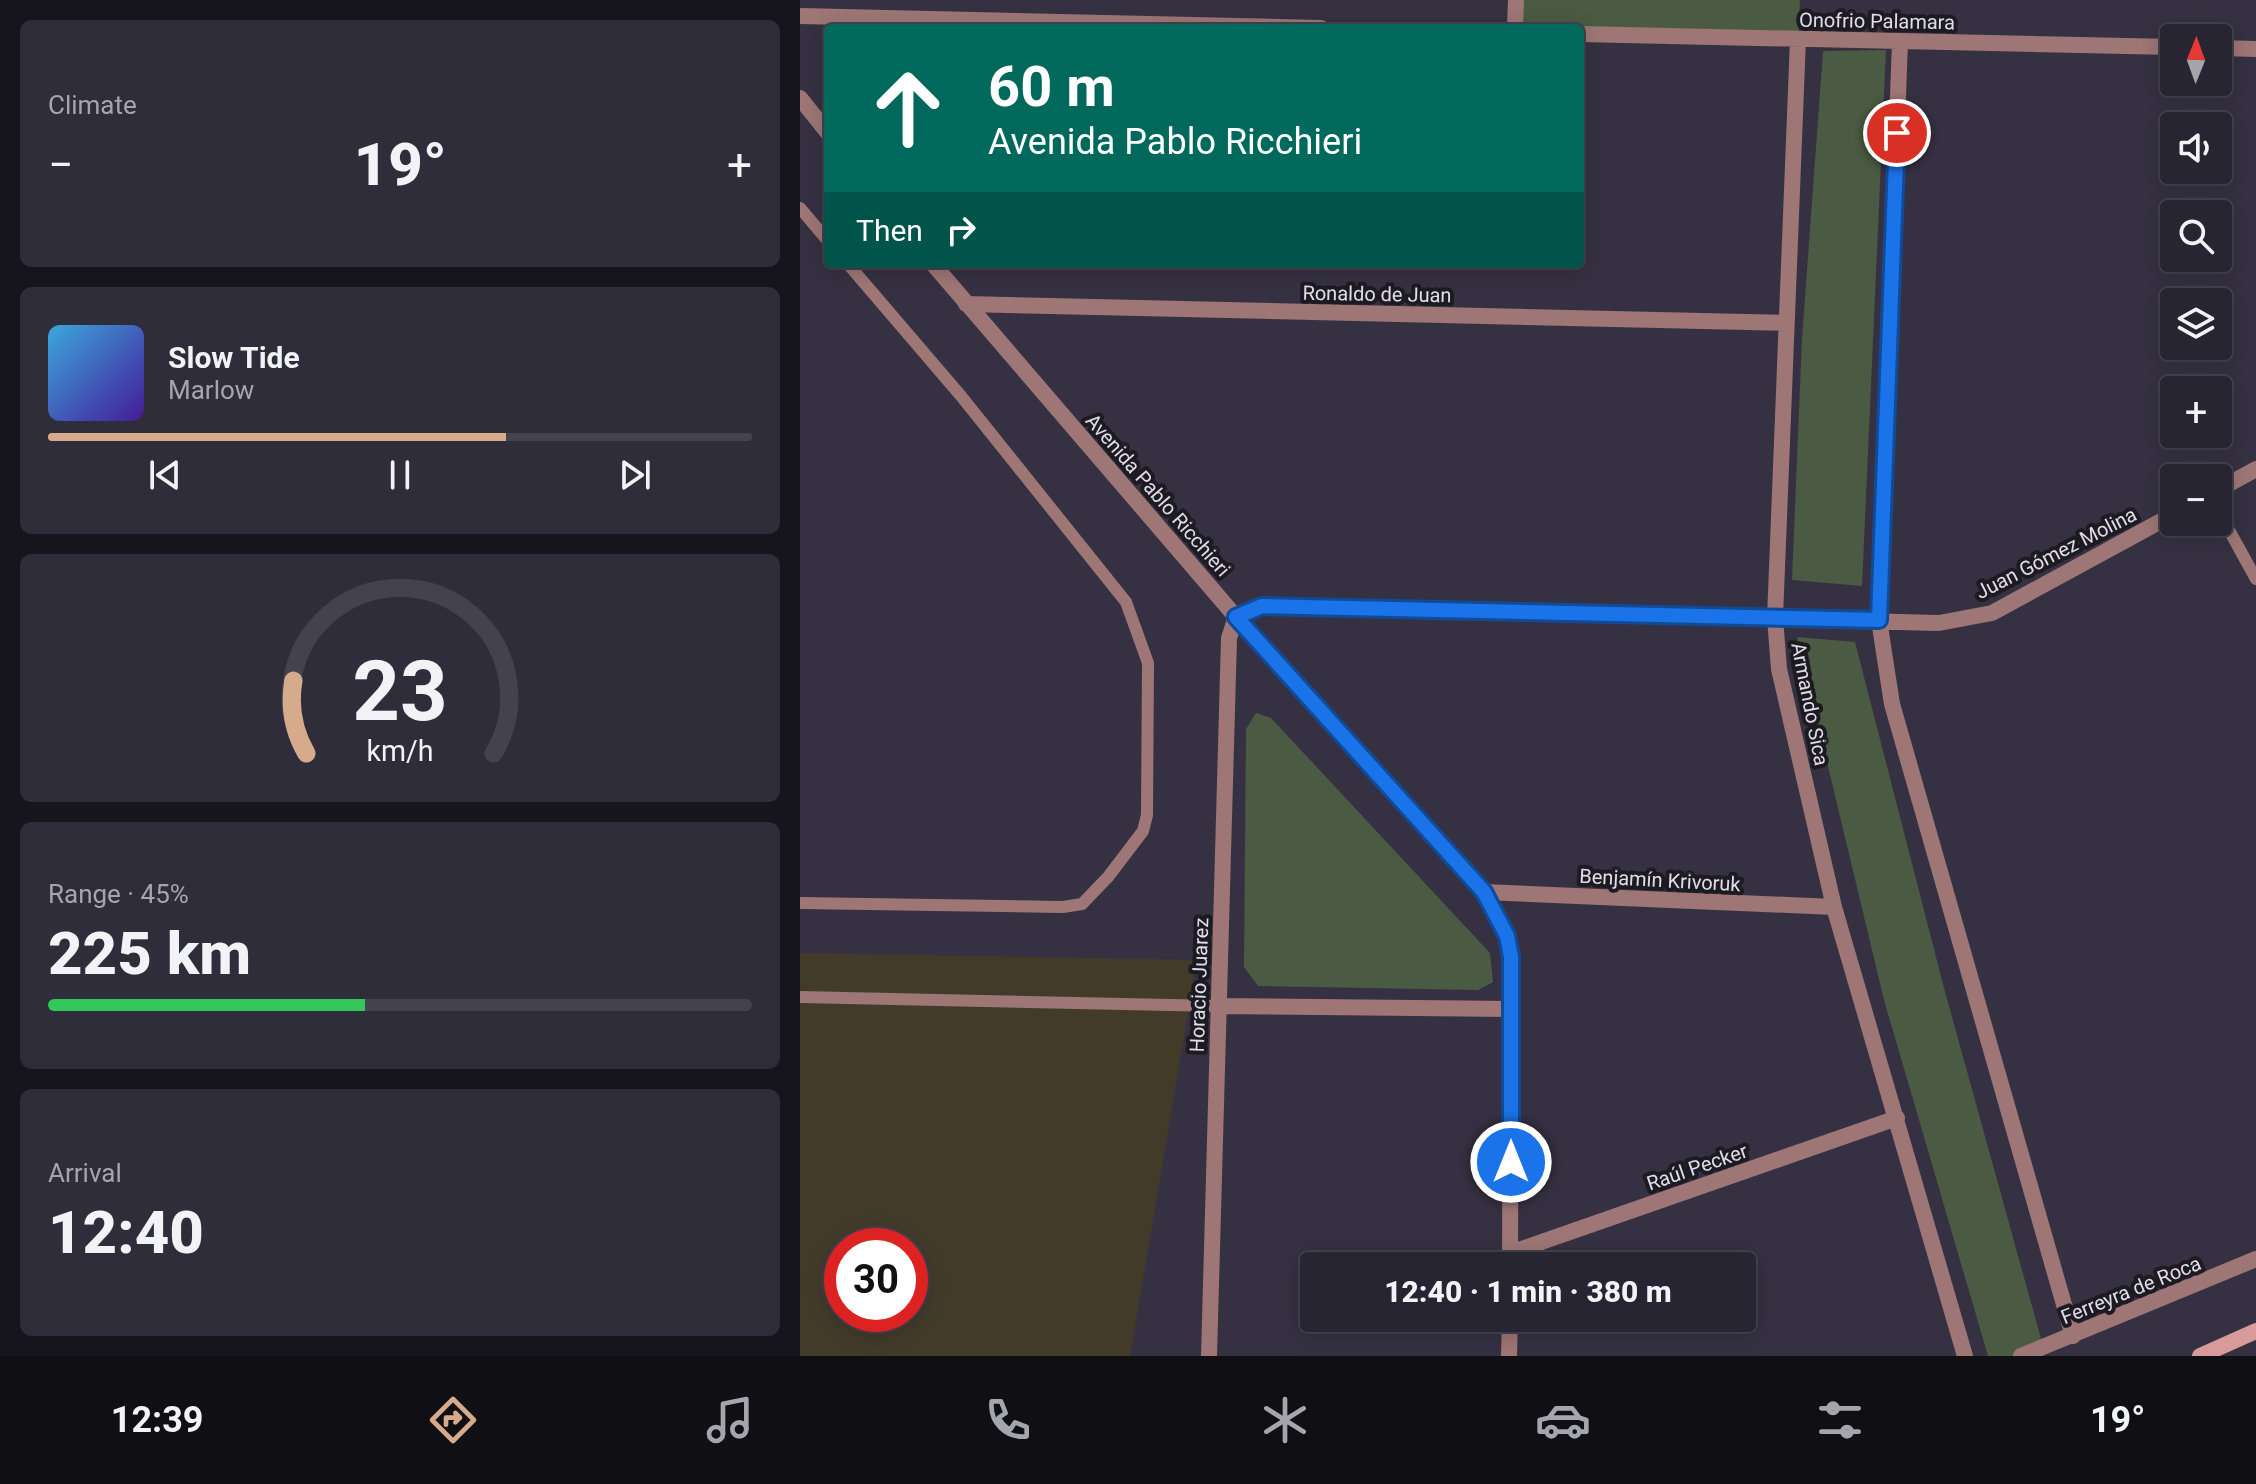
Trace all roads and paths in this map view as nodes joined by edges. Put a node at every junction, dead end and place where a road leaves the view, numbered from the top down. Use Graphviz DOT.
graph roads {
  1 [pos="1516,0"];
  2 [pos="800,16"];
  3 [pos="944,24"];
  4 [pos="1515,24"];
  5 [pos="1584,34"];
  6 [pos="1798,39"];
  7 [pos="1900,41"];
  8 [pos="2160,47"];
  9 [pos="2232,48"];
  10 [pos="2256,49"];
  11 [pos="800,98"];
  12 [pos="824,128"];
  13 [pos="800,208"];
  14 [pos="824,236"];
  15 [pos="851,268"];
  16 [pos="938,268"];
  17 [pos="966,304"];
  18 [pos="1786,323"];
  19 [pos="2256,469"];
  20 [pos="2232,482"];
  21 [pos="2160,522"];
  22 [pos="2232,535"];
  23 [pos="2256,579"];
  24 [pos="1236,617"];
  25 [pos="1775,618"];
  26 [pos="1879,620"];
  27 [pos="1484,892"];
  28 [pos="800,903"];
  29 [pos="1834,907"];
  30 [pos="800,997"];
  31 [pos="1219,1006"];
  32 [pos="1511,1009"];
  33 [pos="1897,1118"];
  34 [pos="1510,1252"];
  35 [pos="1532,1252"];
  36 [pos="2256,1259"];
  37 [pos="2256,1331"];
  38 [pos="1510,1332"];
  39 [pos="2073,1336"];
  40 [pos="1209,1356"];
  41 [pos="1509,1356"];
  42 [pos="1965,1356"];
  43 [pos="2021,1356"];
  44 [pos="2200,1356"];
  1 -- 4 [label="street"];
  2 -- 3 [label="street"];
  5 -- 6 [label="street, Onofrio Palamara"];
  6 -- 7 [label="street, Onofrio Palamara"];
  6 -- 18 [label="street, Armando Sica"];
  7 -- 8 [label="street, Onofrio Palamara"];
  7 -- 26 [label="street"];
  9 -- 10 [label="street"];
  11 -- 12 [label="street"];
  13 -- 14 [label="lane"];
  15 -- 28 [label="lane"];
  16 -- 17 [label="street, Avenida Pablo Ricchieri"];
  17 -- 18 [label="street, Ronaldo de Juan"];
  17 -- 24 [label="street, Avenida Pablo Ricchieri"];
  18 -- 25 [label="street, Armando Sica"];
  19 -- 20 [label="street"];
  21 -- 26 [label="street, Juan Gómez Molina"];
  22 -- 23 [label="lane"];
  24 -- 25 [label="street, Juan Gómez Molina"];
  24 -- 27 [label="street, Avenida Pablo Ricchieri"];
  24 -- 31 [label="street, Horacio Juarez"];
  25 -- 26 [label="street, Juan Gómez Molina"];
  25 -- 29 [label="street, Armando Sica"];
  26 -- 39 [label="street"];
  27 -- 29 [label="street, Benjamín Krivoruk"];
  27 -- 32 [label="street, Avenida Pablo Ricchieri"];
  29 -- 33 [label="street, Armando Sica"];
  30 -- 31 [label="lane"];
  31 -- 32 [label="street"];
  31 -- 40 [label="street, Horacio Juarez"];
  32 -- 34 [label="street, Avenida Pablo Ricchieri"];
  33 -- 35 [label="street, Raúl Pecker"];
  33 -- 42 [label="street, Armando Sica"];
  36 -- 39 [label="street, Ferreyra de Roca"];
  37 -- 44 [label="street"];
  38 -- 41 [label="street"];
  39 -- 43 [label="street, Ferreyra de Roca"];
}
